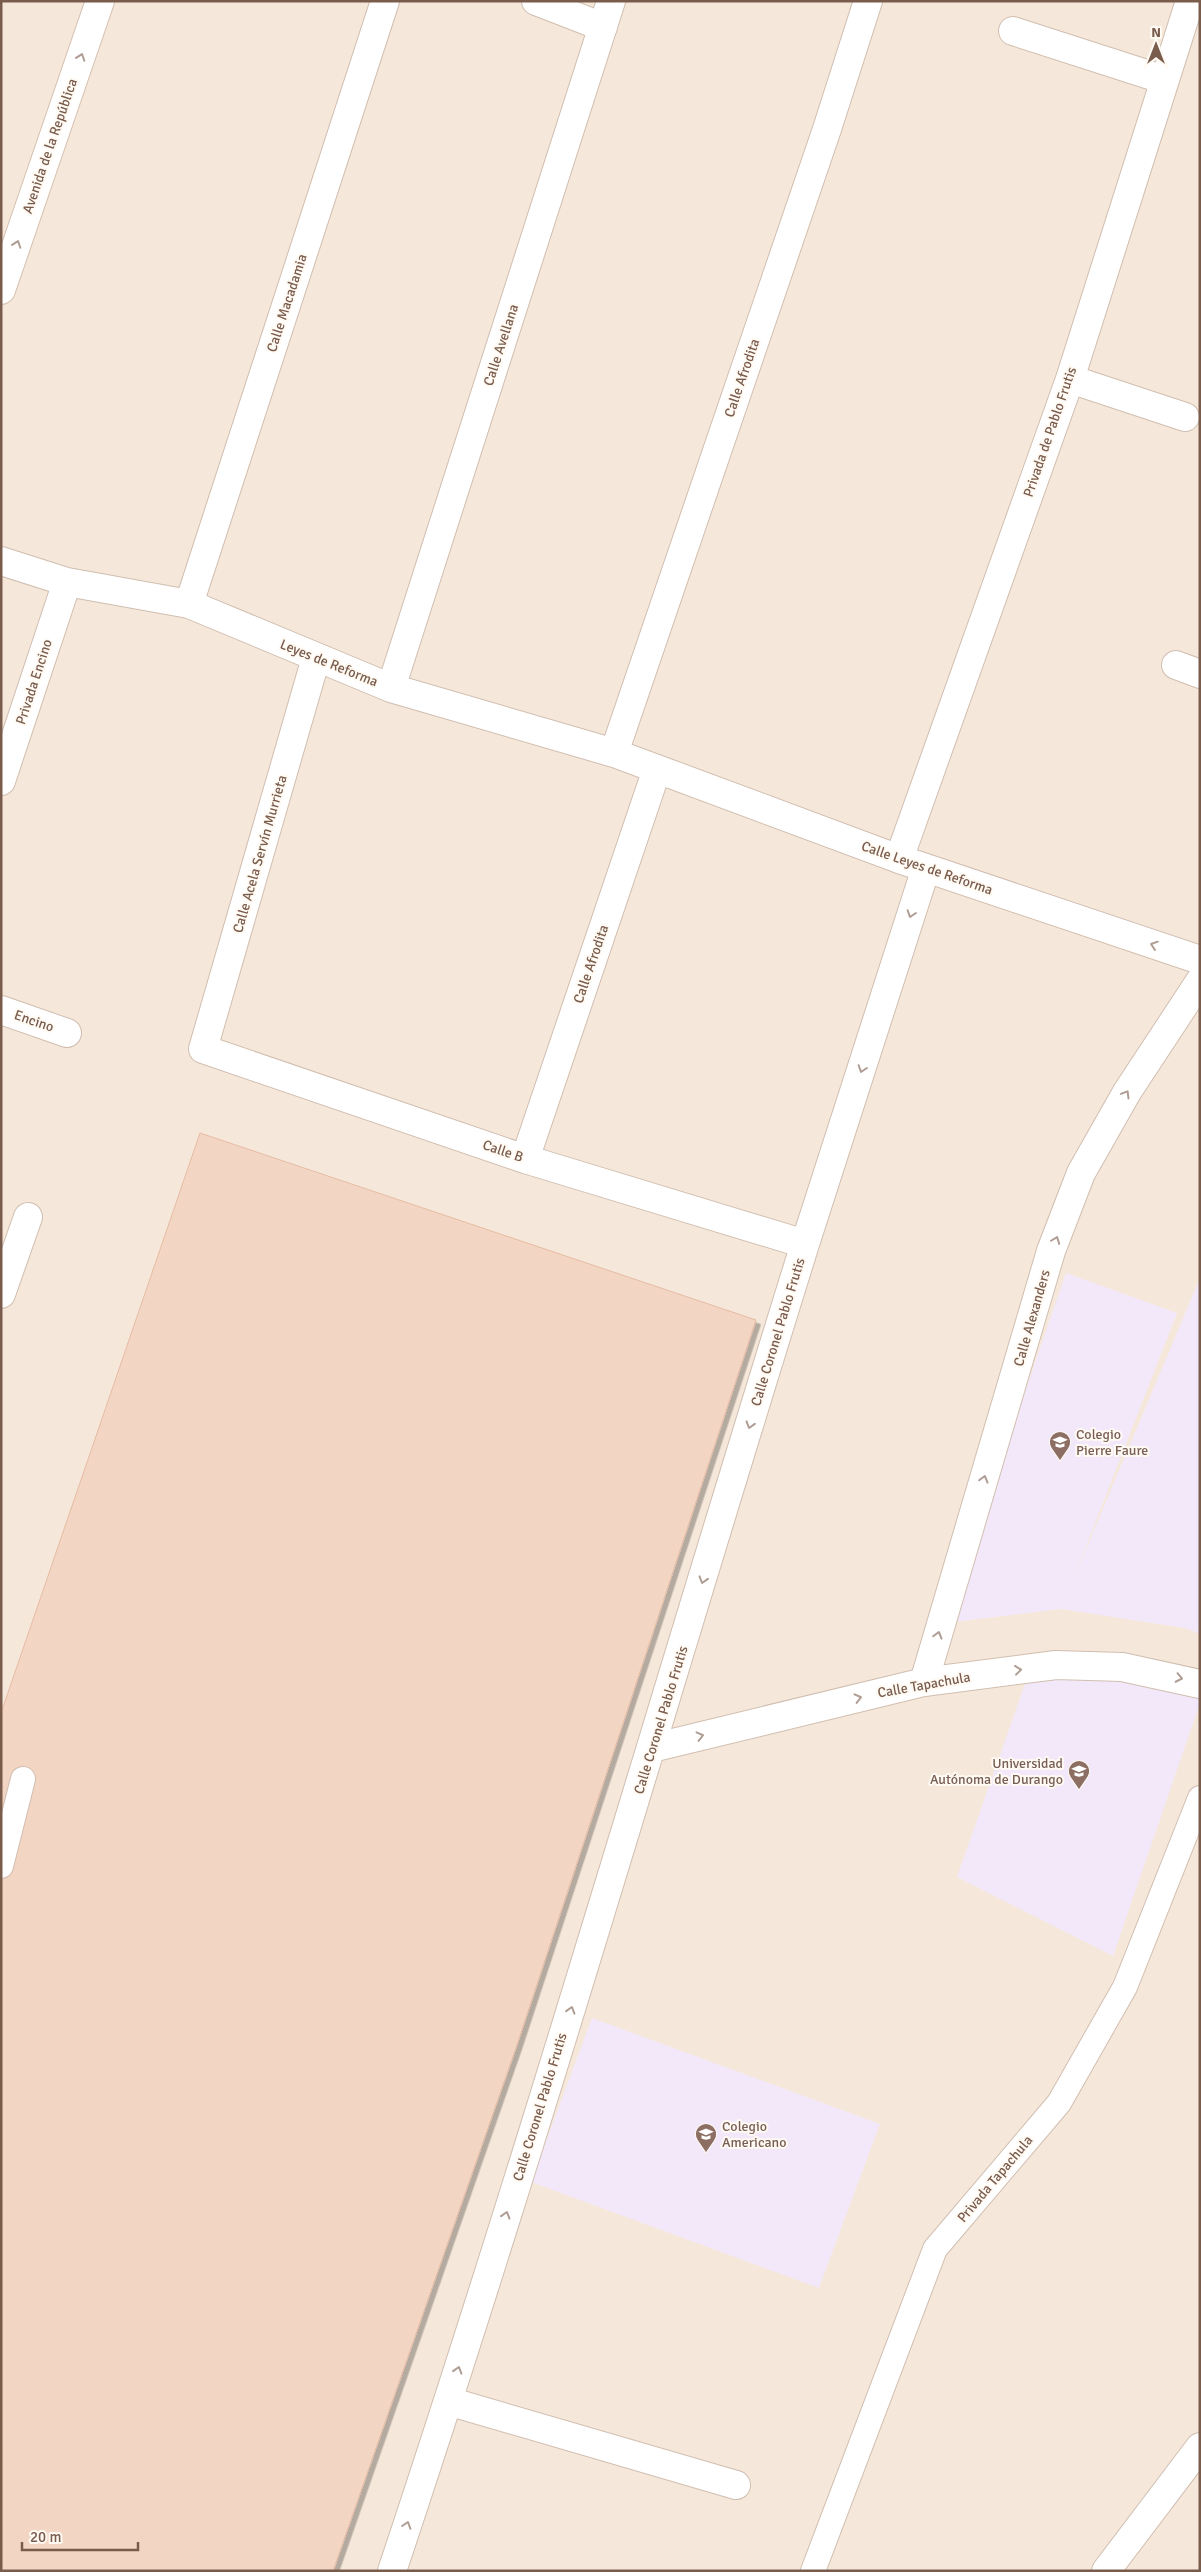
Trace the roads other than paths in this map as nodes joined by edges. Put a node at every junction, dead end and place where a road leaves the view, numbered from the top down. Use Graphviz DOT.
graph roads {
  1 [pos="100,1"];
  2 [pos="384,1"];
  3 [pos="536,1"];
  4 [pos="612,1"];
  5 [pos="868,1"];
  6 [pos="1190,1"];
  7 [pos="603,27"];
  8 [pos="1013,31"];
  9 [pos="1164,80"];
  10 [pos="1,290"];
  11 [pos="1070,379"];
  12 [pos="1185,417"];
  13 [pos="1,561"];
  14 [pos="67,582"];
  15 [pos="188,604"];
  16 [pos="316,658"];
  17 [pos="391,688"];
  18 [pos="614,753"];
  19 [pos="657,769"];
  20 [pos="1,781"];
  21 [pos="899,859"];
  22 [pos="926,868"];
  23 [pos="1200,960"];
  24 [pos="1200,981"];
  25 [pos="1,1010"];
  26 [pos="67,1033"];
  27 [pos="203,1049"];
  28 [pos="525,1159"];
  29 [pos="28,1217"];
  30 [pos="805,1244"];
  31 [pos="1,1294"];
  32 [pos="924,1682"];
  33 [pos="1200,1684"];
  34 [pos="652,1748"];
  35 [pos="23,1779"];
  36 [pos="1200,1798"];
  37 [pos="1,1866"];
  38 [pos="448,2402"];
  39 [pos="1200,2447"];
  40 [pos="736,2485"];
  41 [pos="392,2571"];
  42 [pos="813,2571"];
  43 [pos="1106,2571"];
  10 -- 1 [label="street, Avenida de la República, one-way"];
  2 -- 15 [label="street, Calle Macadamia"];
  3 -- 7 [label="street"];
  4 -- 7 [label="street, Calle Avellana"];
  5 -- 18 [label="street, Calle Afrodita"];
  6 -- 9 [label="street, Privada de Pablo Frutis"];
  7 -- 17 [label="street, Calle Avellana"];
  8 -- 9 [label="street"];
  9 -- 11 [label="street, Privada de Pablo Frutis"];
  11 -- 12 [label="street"];
  11 -- 21 [label="street, Privada de Pablo Frutis"];
  13 -- 14 [label="street, Leyes de Reforma"];
  14 -- 15 [label="street, Leyes de Reforma"];
  14 -- 20 [label="street, Privada Encino"];
  15 -- 16 [label="street, Leyes de Reforma"];
  16 -- 17 [label="street, Leyes de Reforma"];
  16 -- 27 [label="street, Calle Acela Servín Murrieta"];
  17 -- 18 [label="street, Leyes de Reforma"];
  18 -- 19 [label="street, Leyes de Reforma"];
  19 -- 21 [label="street, Calle Leyes de Reforma"];
  19 -- 28 [label="street, Calle Afrodita"];
  21 -- 22 [label="street, Calle Leyes de Reforma"];
  23 -- 22 [label="street, Calle Leyes de Reforma, one-way"];
  22 -- 30 [label="street, Calle Coronel Pablo Frutis, one-way"];
  32 -- 24 [label="street, Calle Alexanders, one-way"];
  25 -- 26 [label="street, Encino"];
  27 -- 28 [label="street, Calle B"];
  28 -- 30 [label="street, Calle B"];
  29 -- 31 [label="street"];
  30 -- 34 [label="street, Calle Coronel Pablo Frutis, one-way"];
  32 -- 33 [label="street, Calle Tapachula, one-way"];
  34 -- 32 [label="street, Calle Tapachula, one-way"];
  38 -- 34 [label="street, Calle Coronel Pablo Frutis, one-way"];
  35 -- 37 [label="lane"];
  36 -- 42 [label="lane, Privada Tapachula"];
  38 -- 40 [label="street"];
  41 -- 38 [label="street, Calle Coronel Pablo Frutis, one-way"];
  39 -- 43 [label="street"];
}
